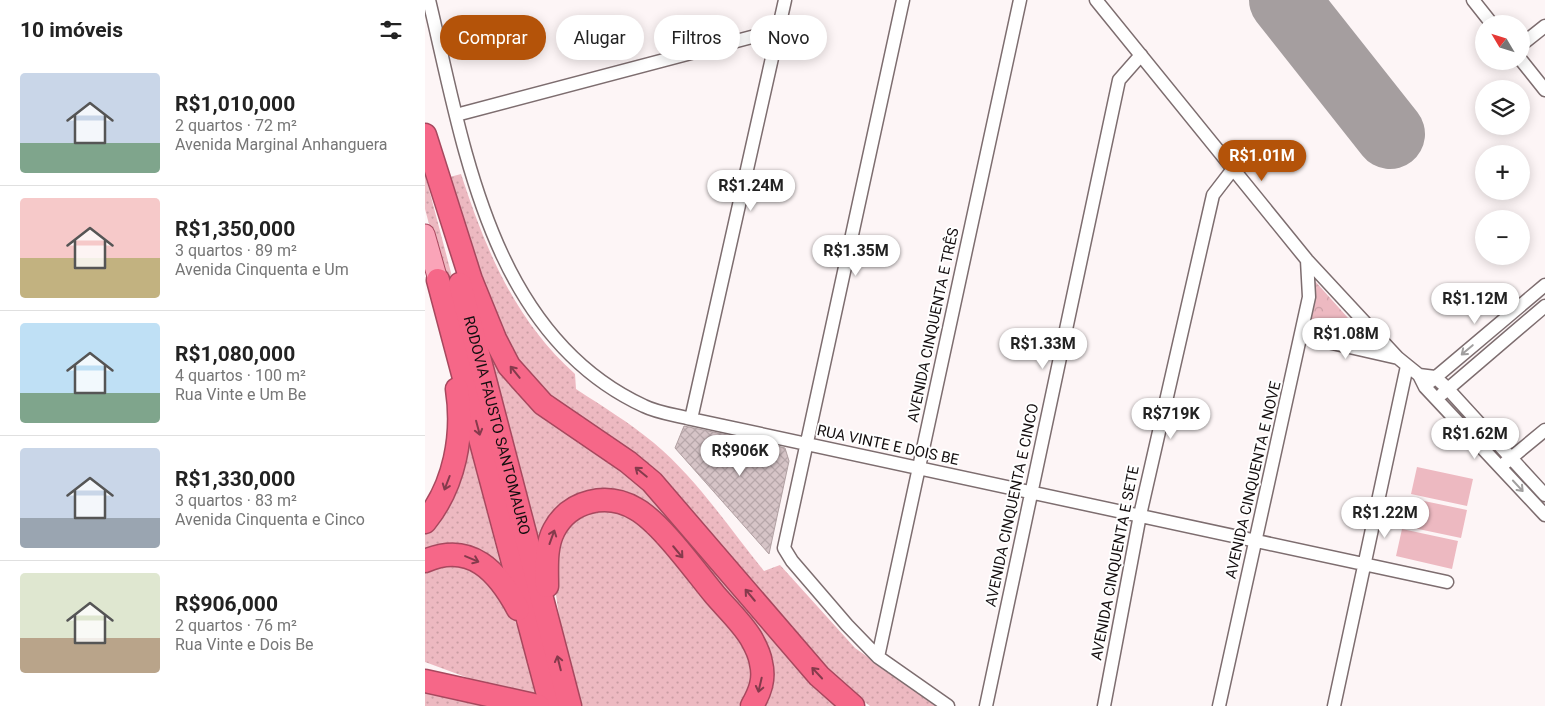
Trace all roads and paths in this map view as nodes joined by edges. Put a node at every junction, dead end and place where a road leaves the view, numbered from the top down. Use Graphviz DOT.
graph roads {
  1 [pos="429,0"];
  2 [pos="785,0"];
  3 [pos="903,0"];
  4 [pos="1020,0"];
  5 [pos="1096,0"];
  6 [pos="1473,0"];
  7 [pos="782,15"];
  8 [pos="1485,15"];
  9 [pos="1545,26"];
  10 [pos="750,37"];
  11 [pos="1530,38"];
  12 [pos="1141,55"];
  13 [pos="771,60"];
  14 [pos="1529,70"];
  15 [pos="1545,90"];
  16 [pos="456,115"];
  17 [pos="425,135"];
  18 [pos="425,146"];
  19 [pos="1233,169"];
  20 [pos="425,234"];
  21 [pos="1307,260"];
  22 [pos="438,280"];
  23 [pos="1545,285"];
  24 [pos="1545,306"];
  25 [pos="1301,336"];
  26 [pos="1402,362"];
  27 [pos="1419,375"];
  28 [pos="1435,377"];
  29 [pos="1425,387"];
  30 [pos="1447,388"];
  31 [pos="1436,399"];
  32 [pos="691,419"];
  33 [pos="1545,430"];
  34 [pos="806,444"];
  35 [pos="1510,458"];
  36 [pos="919,468"];
  37 [pos="1501,468"];
  38 [pos="1031,492"];
  39 [pos="1545,495"];
  40 [pos="1140,515"];
  41 [pos="1545,515"];
  42 [pos="425,522"];
  43 [pos="1256,540"];
  44 [pos="425,560"];
  45 [pos="1365,564"];
  46 [pos="1447,582"];
  47 [pos="548,620"];
  48 [pos="533,636"];
  49 [pos="878,657"];
  50 [pos="425,668"];
  51 [pos="425,681"];
  52 [pos="481,693"];
  53 [pos="538,706"];
  54 [pos="551,706"];
  55 [pos="570,706"];
  56 [pos="752,706"];
  57 [pos="853,706"];
  58 [pos="948,706"];
  59 [pos="986,706"];
  60 [pos="1104,706"];
  61 [pos="1219,706"];
  62 [pos="1334,706"];
  1 -- 16 [label="street, RUA VINTE E DOIS BE"];
  2 -- 7 [label="street"];
  3 -- 34 [label="street"];
  4 -- 36 [label="street, AVENIDA CINQUENTA E TRÊS"];
  5 -- 12 [label="street"];
  6 -- 8 [label="street"];
  9 -- 11 [label="street"];
  10 -- 16 [label="street"];
  12 -- 19 [label="street"];
  12 -- 38 [label="street, AVENIDA CINQUENTA E CINCO"];
  13 -- 32 [label="street"];
  14 -- 15 [label="street"];
  16 -- 32 [label="street, RUA VINTE E DOIS BE"];
  57 -- 17 [label="highway, one-way"];
  18 -- 47 [label="highway, RODOVIA FAUSTO SANTOMAURO"];
  19 -- 21 [label="street"];
  19 -- 40 [label="street, AVENIDA CINQUENTA E SETE"];
  20 -- 22 [label="main road"];
  21 -- 25 [label="street, AVENIDA CINQUENTA E NOVE"];
  21 -- 26 [label="street"];
  22 -- 42 [label="highway, one-way"];
  22 -- 48 [label="highway, RODOVIA FAUSTO SANTOMAURO, one-way"];
  23 -- 28 [label="street, one-way"];
  24 -- 30 [label="street"];
  25 -- 26 [label="street"];
  25 -- 43 [label="street, AVENIDA CINQUENTA E NOVE"];
  26 -- 27 [label="street"];
  26 -- 45 [label="street"];
  27 -- 28 [label="street"];
  27 -- 29 [label="street"];
  28 -- 29 [label="street"];
  28 -- 30 [label="street"];
  29 -- 31 [label="street"];
  30 -- 31 [label="street"];
  30 -- 35 [label="street"];
  31 -- 37 [label="street"];
  32 -- 34 [label="street, RUA VINTE E DOIS BE"];
  33 -- 35 [label="street"];
  34 -- 36 [label="street, RUA VINTE E DOIS BE"];
  34 -- 49 [label="street"];
  35 -- 37 [label="street"];
  35 -- 39 [label="street"];
  36 -- 38 [label="street, RUA VINTE E DOIS BE"];
  36 -- 49 [label="street, AVENIDA CINQUENTA E TRÊS"];
  37 -- 41 [label="street, one-way"];
  38 -- 40 [label="street, RUA VINTE E DOIS BE"];
  38 -- 59 [label="street, AVENIDA CINQUENTA E CINCO"];
  40 -- 43 [label="street, RUA VINTE E DOIS BE"];
  40 -- 60 [label="street, AVENIDA CINQUENTA E SETE"];
  43 -- 45 [label="street, RUA VINTE E DOIS BE"];
  43 -- 61 [label="street, AVENIDA CINQUENTA E NOVE"];
  44 -- 48 [label="highway, one-way"];
  45 -- 46 [label="street, RUA VINTE E DOIS BE"];
  45 -- 62 [label="street"];
  55 -- 47 [label="highway, RODOVIA FAUSTO SANTOMAURO, one-way"];
  47 -- 56 [label="highway, one-way"];
  48 -- 54 [label="highway, RODOVIA FAUSTO SANTOMAURO"];
  49 -- 58 [label="street"];
  50 -- 52 [label="highway"];
  51 -- 52 [label="highway"];
  52 -- 53 [label="highway"];
}
